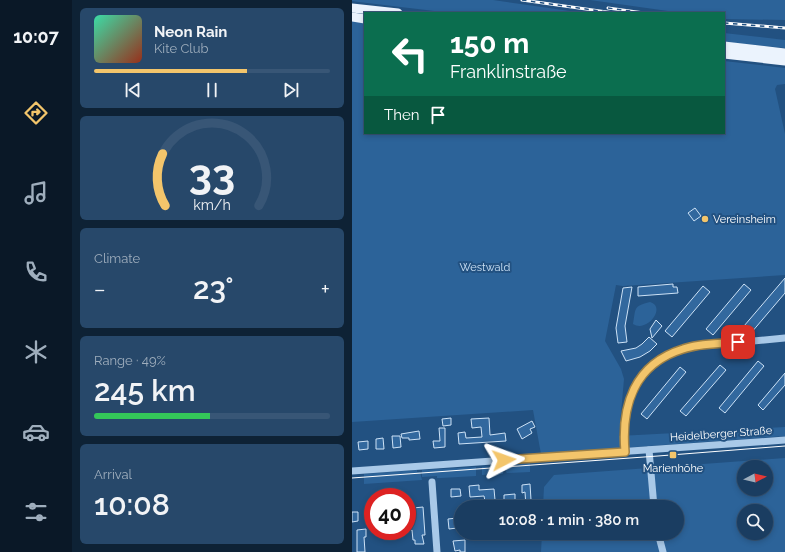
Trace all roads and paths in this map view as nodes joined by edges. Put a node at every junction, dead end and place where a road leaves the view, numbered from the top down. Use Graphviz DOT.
graph roads {
  1 [pos="352,8"];
  2 [pos="389,12"];
  3 [pos="352,17"];
  4 [pos="364,19"];
  5 [pos="725,46"];
  6 [pos="785,53"];
  7 [pos="725,54"];
  8 [pos="785,61"];
  9 [pos="785,338"];
  10 [pos="785,440"];
  11 [pos="649,450"];
  12 [pos="625,452"];
  13 [pos="352,471"];
  14 [pos="432,482"];
  15 [pos="653,500"];
  16 [pos="660,540"];
  17 [pos="437,552"];
  18 [pos="663,552"];
  1 -- 2 [label="main road"];
  3 -- 4 [label="main road"];
  5 -- 6 [label="main road"];
  7 -- 8 [label="main road"];
  9 -- 12 [label="street"];
  10 -- 11 [label="street, Heidelberger Straße"];
  11 -- 12 [label="street, Heidelberger Straße"];
  11 -- 15 [label="street"];
  12 -- 13 [label="street, Heidelberger Straße"];
  14 -- 17 [label="street"];
  16 -- 18 [label="street"];
}
